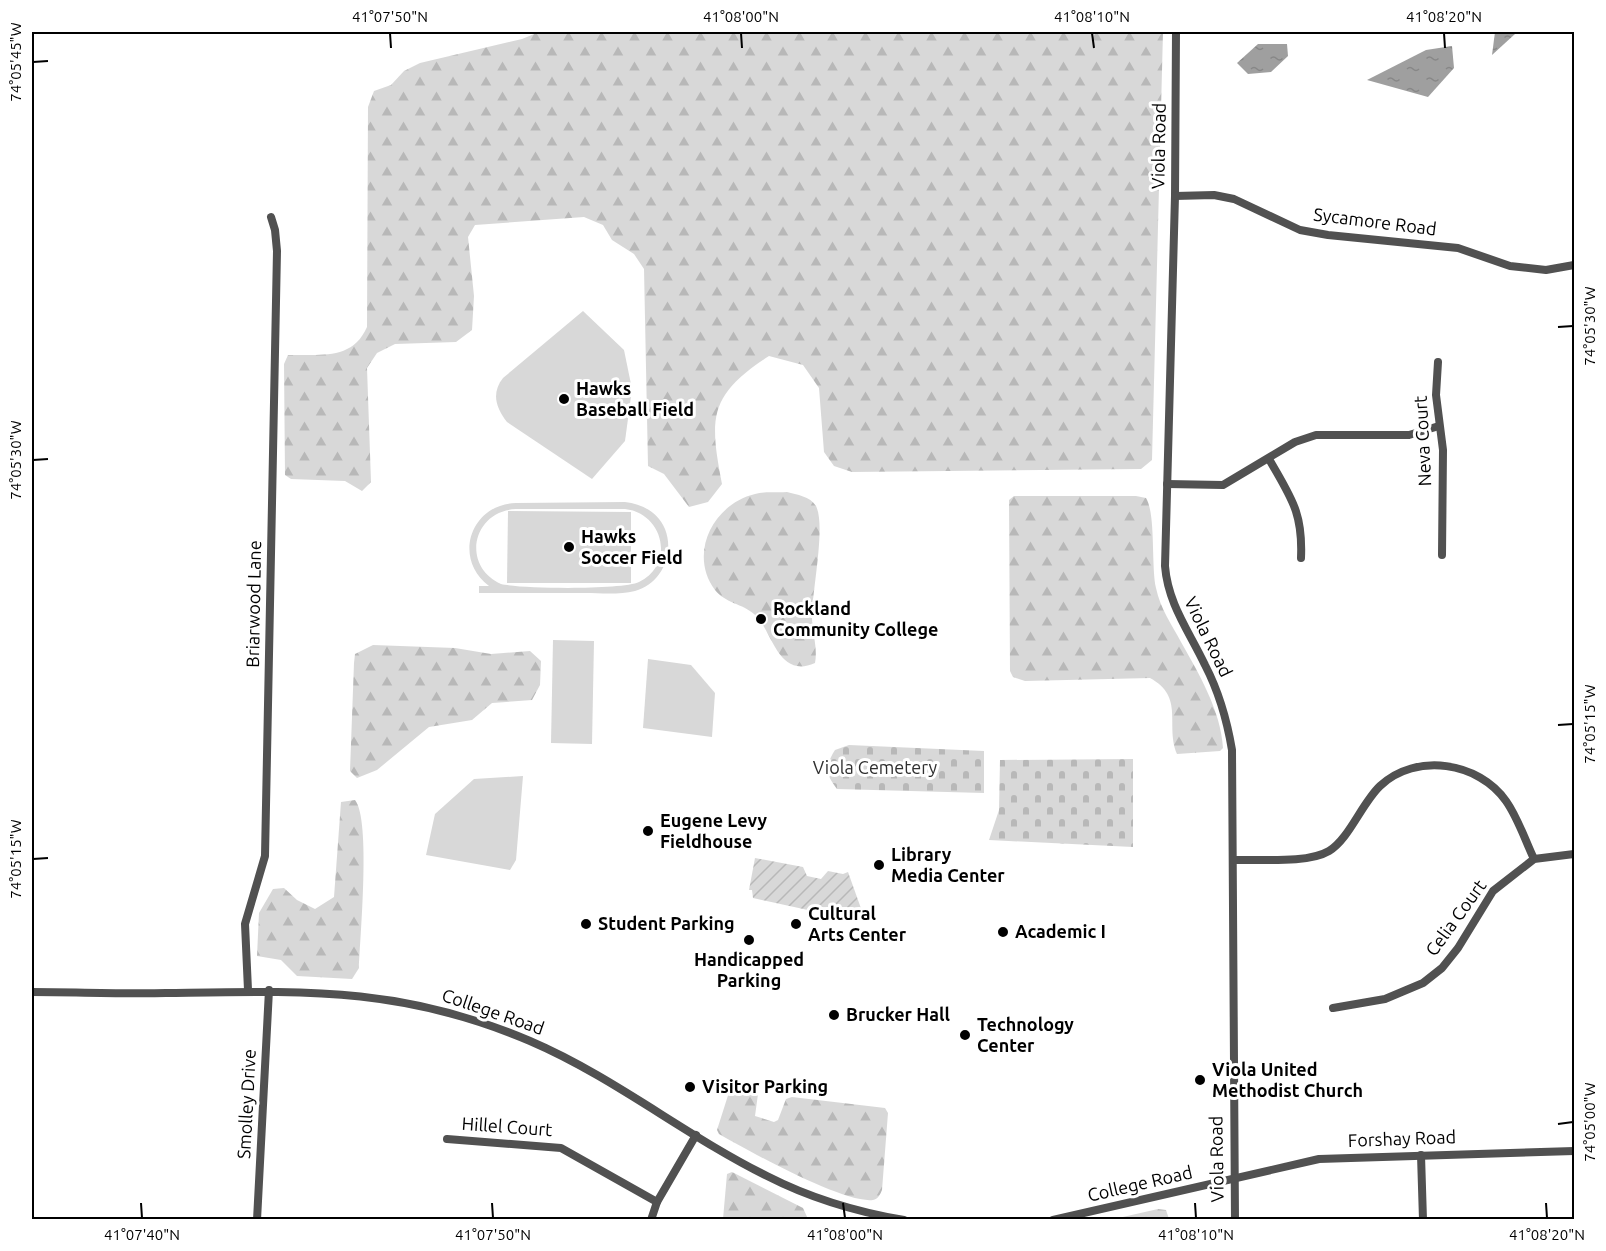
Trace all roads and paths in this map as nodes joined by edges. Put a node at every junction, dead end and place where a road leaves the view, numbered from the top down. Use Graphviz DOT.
graph roads {
  1 [pos="1176,32"];
  2 [pos="1175,196"];
  3 [pos="271,217"];
  4 [pos="1575,265"];
  5 [pos="1438,362"];
  6 [pos="1438,426"];
  7 [pos="1269,459"];
  8 [pos="1167,484"];
  9 [pos="1442,555"];
  10 [pos="1301,558"];
  11 [pos="1575,854"];
  12 [pos="1534,859"];
  13 [pos="1234,860"];
  14 [pos="248,990"];
  15 [pos="269,990"];
  16 [pos="32,992"];
  17 [pos="1333,1008"];
  18 [pos="696,1135"];
  19 [pos="447,1139"];
  20 [pos="1575,1151"];
  21 [pos="1421,1155"];
  22 [pos="1233,1180"];
  23 [pos="657,1202"];
  24 [pos="257,1220"];
  25 [pos="651,1220"];
  26 [pos="904,1220"];
  27 [pos="1053,1220"];
  28 [pos="1235,1220"];
  29 [pos="1424,1220"];
  1 -- 2 [label="street, Viola Road"];
  2 -- 4 [label="street, Sycamore Road"];
  2 -- 8 [label="street, Viola Road"];
  3 -- 14 [label="street, Briarwood Lane"];
  5 -- 6 [label="street, Neva Court"];
  6 -- 7 [label="street"];
  6 -- 9 [label="street, Neva Court"];
  7 -- 8 [label="street"];
  7 -- 10 [label="street"];
  8 -- 13 [label="street, Viola Road"];
  11 -- 12 [label="street"];
  12 -- 13 [label="street"];
  12 -- 17 [label="street, Celia Court"];
  13 -- 22 [label="street, Viola Road"];
  14 -- 15 [label="street, College Road"];
  14 -- 16 [label="street, College Road"];
  15 -- 18 [label="street, College Road"];
  15 -- 24 [label="street, Smolley Drive"];
  18 -- 23 [label="street"];
  18 -- 26 [label="street, College Road"];
  19 -- 23 [label="street, Hillel Court"];
  20 -- 21 [label="street, Forshay Road"];
  21 -- 22 [label="street, Forshay Road"];
  21 -- 29 [label="street"];
  22 -- 27 [label="street, College Road"];
  22 -- 28 [label="street, Viola Road"];
  23 -- 25 [label="street"];
}
